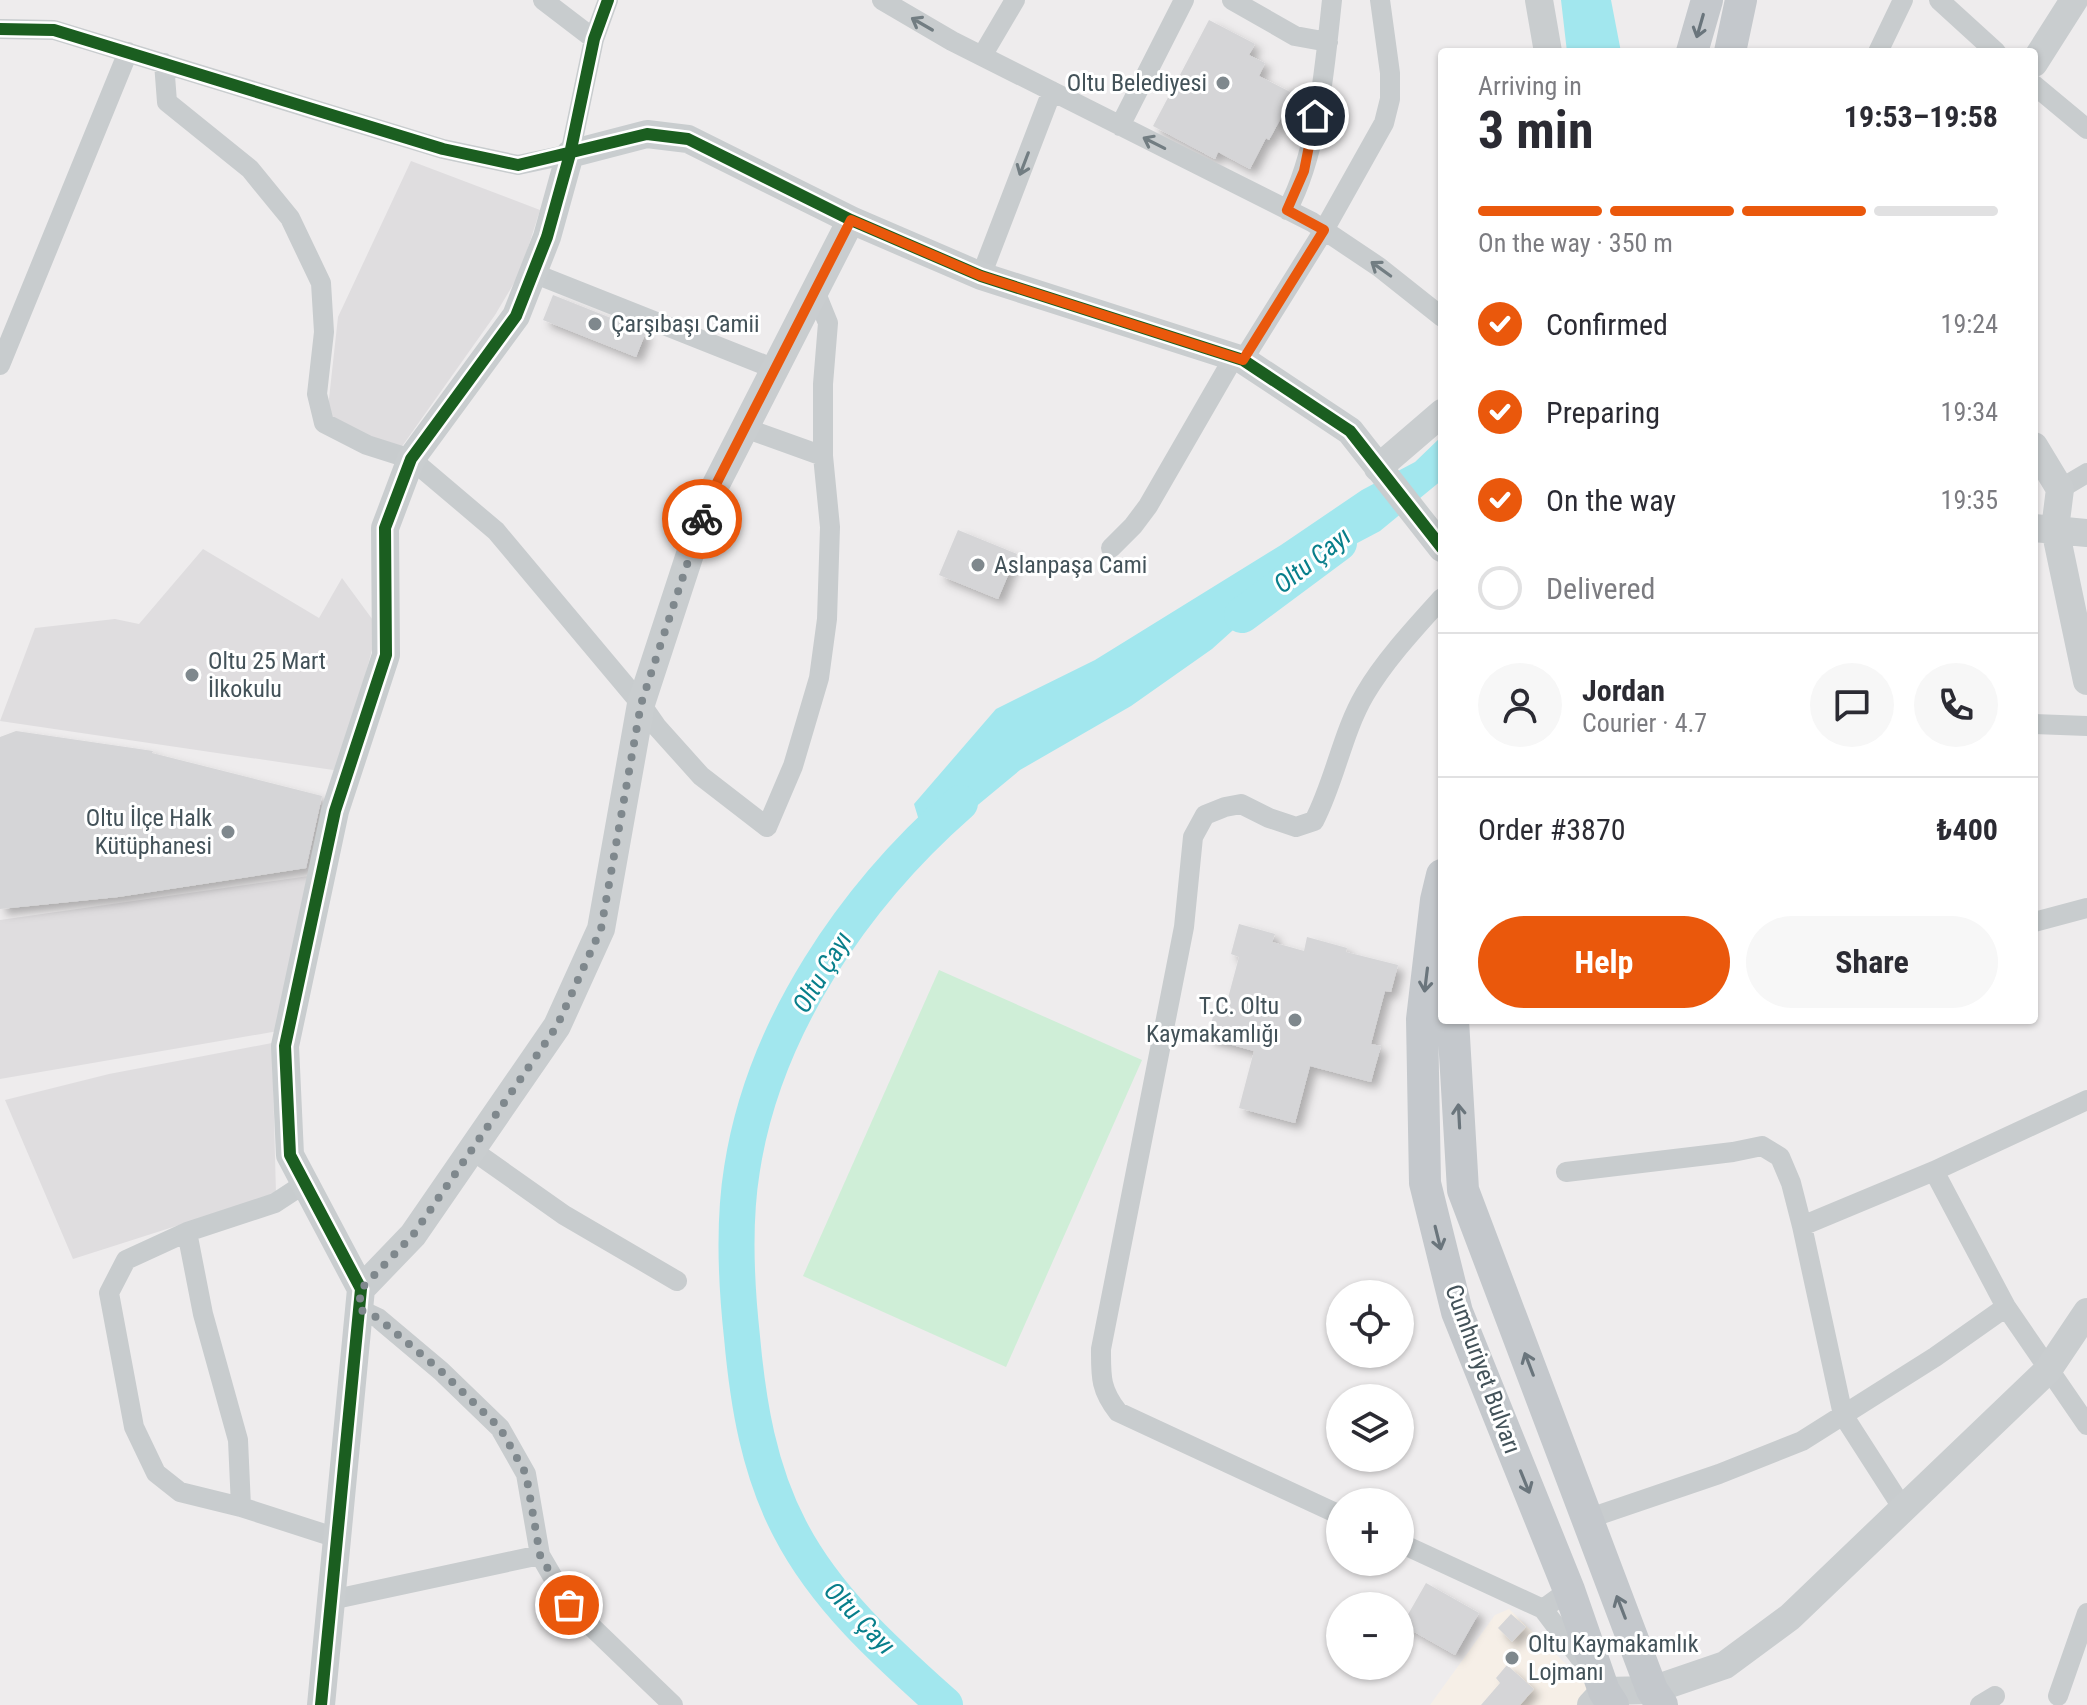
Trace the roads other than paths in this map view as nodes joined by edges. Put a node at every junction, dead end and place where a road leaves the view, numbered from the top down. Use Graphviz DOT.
graph roads {
  1 [pos="543,0"];
  2 [pos="608,0"];
  3 [pos="882,0"];
  4 [pos="1015,0"];
  5 [pos="1184,0"];
  6 [pos="1232,0"];
  7 [pos="1332,0"];
  8 [pos="1380,0"];
  9 [pos="1539,0"];
  10 [pos="1707,0"];
  11 [pos="1741,0"];
  12 [pos="1903,0"];
  13 [pos="1939,0"];
  14 [pos="2074,0"];
  15 [pos="0,29"];
  16 [pos="594,39"];
  17 [pos="1328,42"];
  18 [pos="1547,48"];
  19 [pos="1693,48"];
  20 [pos="1731,48"];
  21 [pos="1880,48"];
  22 [pos="1992,48"];
  23 [pos="128,52"];
  24 [pos="982,56"];
  25 [pos="2038,57"];
  26 [pos="164,63"];
  27 [pos="2038,88"];
  28 [pos="1052,91"];
  29 [pos="1120,126"];
  30 [pos="2087,129"];
  31 [pos="570,154"];
  32 [pos="1287,210"];
  33 [pos="851,220"];
  34 [pos="1324,230"];
  35 [pos="533,273"];
  36 [pos="981,276"];
  37 [pos="815,291"];
  38 [pos="1438,314"];
  39 [pos="1238,358"];
  40 [pos="0,365"];
  41 [pos="775,369"];
  42 [pos="1438,416"];
  43 [pos="745,428"];
  44 [pos="2038,453"];
  45 [pos="823,456"];
  46 [pos="411,459"];
  47 [pos="1378,468"];
  48 [pos="2087,473"];
  49 [pos="2060,489"];
  50 [pos="2045,529"];
  51 [pos="2087,533"];
  52 [pos="1438,542"];
  53 [pos="1111,548"];
  54 [pos="1438,602"];
  55 [pos="2087,681"];
  56 [pos="641,704"];
  57 [pos="2038,724"];
  58 [pos="2087,726"];
  59 [pos="1438,892"];
  60 [pos="2087,908"];
  61 [pos="2038,921"];
  62 [pos="1453,1024"];
  63 [pos="2087,1100"];
  64 [pos="472,1150"];
  65 [pos="1934,1171"];
  66 [pos="1566,1172"];
  67 [pos="304,1184"];
  68 [pos="1802,1226"];
  69 [pos="187,1232"];
  70 [pos="677,1281"];
  71 [pos="360,1299"];
  72 [pos="2006,1307"];
  73 [pos="2087,1312"];
  74 [pos="2048,1370"];
  75 [pos="1843,1415"];
  76 [pos="2087,1425"];
  77 [pos="241,1507"];
  78 [pos="1902,1507"];
  79 [pos="1326,1509"];
  80 [pos="1587,1519"];
  81 [pos="337,1538"];
  82 [pos="1414,1549"];
  83 [pos="540,1555"];
  84 [pos="1569,1590"];
  85 [pos="331,1600"];
  86 [pos="1543,1609"];
  87 [pos="2087,1613"];
  88 [pos="2058,1696"];
  89 [pos="1657,1697"];
  90 [pos="1603,1700"];
  91 [pos="321,1705"];
  92 [pos="673,1705"];
  1 -- 16 [label="street"];
  2 -- 16 [label="street"];
  24 -- 3 [label="street, one-way"];
  4 -- 24 [label="street"];
  5 -- 29 [label="street"];
  6 -- 17 [label="street"];
  7 -- 17 [label="street"];
  8 -- 34 [label="street"];
  9 -- 18 [label="street"];
  10 -- 19 [label="main road, one-way"];
  11 -- 20 [label="main road"];
  12 -- 21 [label="street"];
  13 -- 22 [label="street"];
  14 -- 25 [label="street"];
  15 -- 23 [label="street"];
  16 -- 31 [label="street"];
  17 -- 32 [label="street"];
  23 -- 26 [label="street"];
  23 -- 40 [label="street"];
  24 -- 28 [label="street"];
  26 -- 31 [label="street"];
  26 -- 46 [label="street"];
  27 -- 30 [label="street"];
  28 -- 29 [label="street"];
  28 -- 36 [label="street, one-way"];
  32 -- 29 [label="street, one-way"];
  31 -- 33 [label="street"];
  31 -- 35 [label="street"];
  32 -- 34 [label="street"];
  33 -- 36 [label="street"];
  33 -- 37 [label="street"];
  38 -- 34 [label="street, one-way"];
  34 -- 39 [label="street"];
  35 -- 41 [label="street"];
  35 -- 46 [label="street"];
  36 -- 39 [label="street"];
  37 -- 41 [label="street"];
  37 -- 45 [label="street"];
  39 -- 47 [label="street"];
  39 -- 53 [label="street"];
  41 -- 43 [label="street"];
  42 -- 47 [label="street"];
  43 -- 45 [label="street"];
  43 -- 56 [label="street"];
  44 -- 49 [label="street"];
  45 -- 56 [label="street"];
  46 -- 56 [label="street"];
  46 -- 67 [label="street"];
  47 -- 52 [label="street"];
  48 -- 49 [label="street"];
  49 -- 50 [label="street"];
  50 -- 51 [label="street"];
  50 -- 55 [label="street"];
  54 -- 79 [label="street"];
  56 -- 64 [label="street"];
  57 -- 58 [label="street"];
  59 -- 84 [label="main road, Cumhuriyet Bulvarı, one-way"];
  60 -- 61 [label="street"];
  80 -- 62 [label="main road, Cumhuriyet Bulvarı, one-way"];
  63 -- 65 [label="street"];
  64 -- 70 [label="street"];
  64 -- 71 [label="street"];
  65 -- 68 [label="street"];
  65 -- 72 [label="street"];
  66 -- 68 [label="street"];
  67 -- 69 [label="street"];
  67 -- 71 [label="street"];
  68 -- 75 [label="street"];
  69 -- 77 [label="street"];
  69 -- 77 [label="street"];
  71 -- 81 [label="street"];
  71 -- 83 [label="street"];
  72 -- 74 [label="street"];
  72 -- 75 [label="street"];
  73 -- 74 [label="street"];
  74 -- 76 [label="street"];
  74 -- 78 [label="street"];
  75 -- 78 [label="street"];
  75 -- 80 [label="street"];
  77 -- 81 [label="street"];
  78 -- 89 [label="street"];
  89 -- 80 [label="main road, Cumhuriyet Bulvarı, one-way"];
  81 -- 85 [label="street"];
  82 -- 86 [label="street"];
  83 -- 85 [label="street"];
  83 -- 92 [label="street"];
  84 -- 86 [label="street"];
  84 -- 90 [label="main road, Cumhuriyet Bulvarı"];
  85 -- 91 [label="street"];
  86 -- 90 [label="street"];
  87 -- 88 [label="street"];
  89 -- 90 [label="street"];
}
